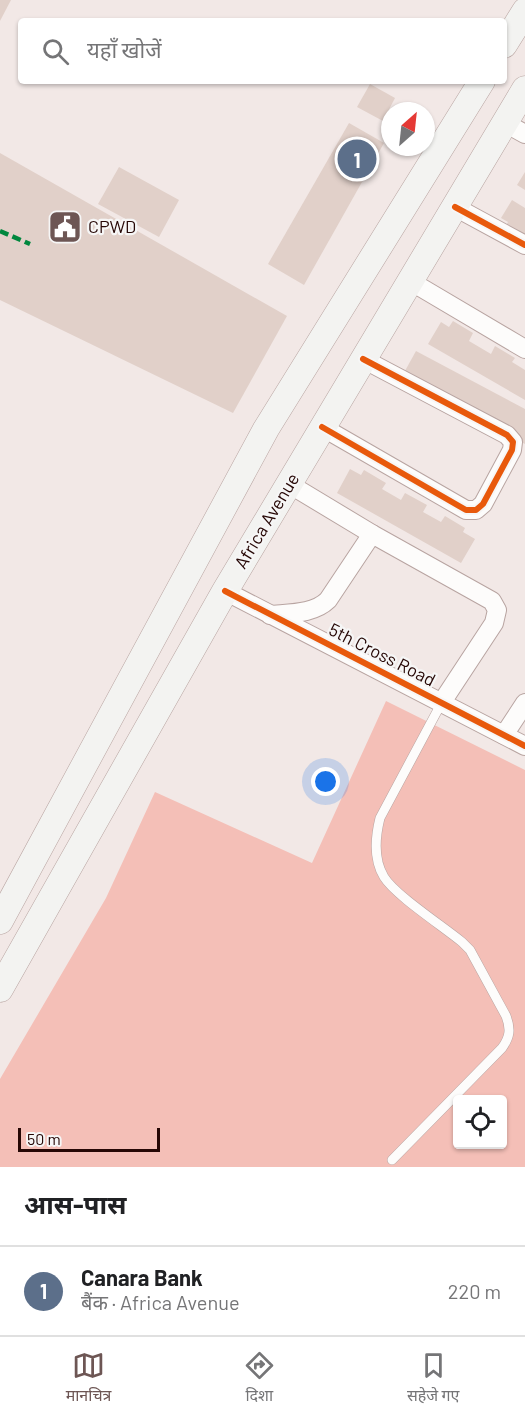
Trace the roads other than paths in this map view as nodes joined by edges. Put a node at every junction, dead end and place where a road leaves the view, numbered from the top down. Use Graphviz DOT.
graph roads {
  1 [pos="525,11"];
  2 [pos="507,40"];
  3 [pos="480,84"];
  4 [pos="525,89"];
  5 [pos="515,129"];
  6 [pos="455,207"];
  7 [pos="525,245"];
  8 [pos="410,281"];
  9 [pos="525,349"];
  10 [pos="363,359"];
  11 [pos="322,428"];
  12 [pos="289,484"];
  13 [pos="372,534"];
  14 [pos="225,591"];
  15 [pos="270,615"];
  16 [pos="442,702"];
  17 [pos="525,703"];
  18 [pos="504,735"];
  19 [pos="525,746"];
  20 [pos="0,921"];
  21 [pos="0,989"];
  22 [pos="392,1160"];
  1 -- 2 [label="main road"];
  3 -- 20 [label="main road"];
  4 -- 5 [label="main road, Africa Avenue"];
  5 -- 6 [label="main road, Africa Avenue"];
  6 -- 7 [label="street"];
  6 -- 8 [label="main road, Africa Avenue"];
  8 -- 9 [label="street"];
  8 -- 10 [label="main road, Africa Avenue"];
  10 -- 11 [label="main road, Africa Avenue"];
  10 -- 11 [label="street"];
  11 -- 12 [label="main road, Africa Avenue"];
  12 -- 13 [label="street"];
  12 -- 14 [label="main road, Africa Avenue"];
  13 -- 15 [label="street"];
  13 -- 16 [label="street"];
  14 -- 15 [label="street, 5th Cross Road"];
  14 -- 21 [label="main road, Africa Avenue"];
  15 -- 16 [label="street, 5th Cross Road"];
  16 -- 18 [label="street, 5th Cross Road"];
  16 -- 22 [label="lane"];
  17 -- 18 [label="street"];
  18 -- 19 [label="street, 5th Cross Road"];
}
